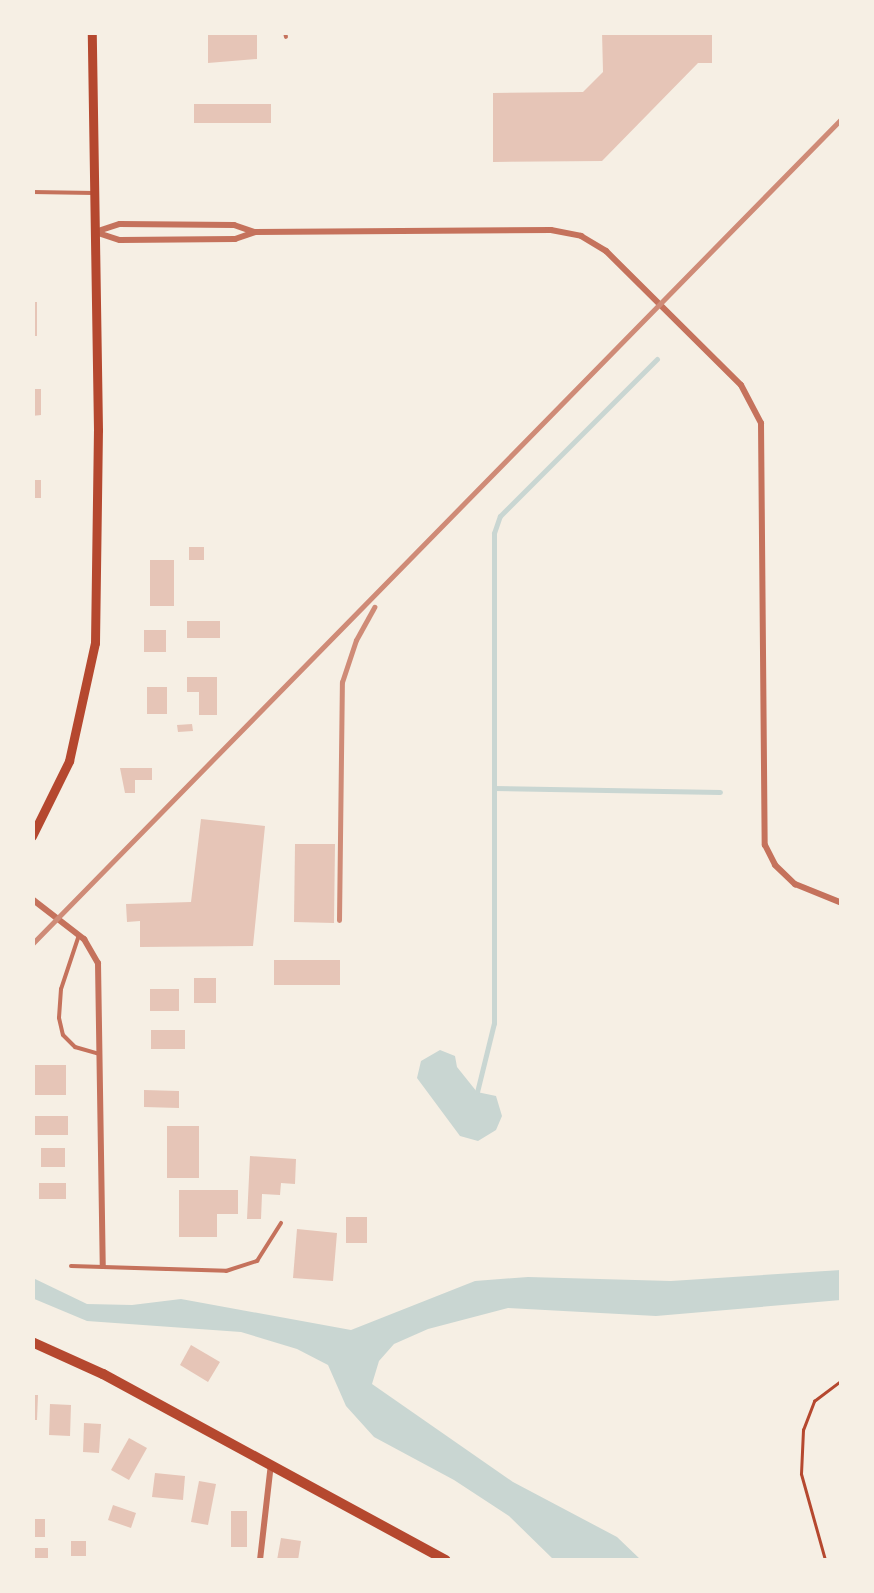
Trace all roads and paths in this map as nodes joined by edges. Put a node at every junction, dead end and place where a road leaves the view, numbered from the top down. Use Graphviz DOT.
graph roads {
  1 [pos="92,32"];
  2 [pos="32,192"];
  3 [pos="94,193"];
  4 [pos="95,232"];
  5 [pos="255,232"];
  6 [pos="32,836"];
  7 [pos="32,899"];
  8 [pos="842,902"];
  9 [pos="79,934"];
  10 [pos="102,1055"];
  11 [pos="280,1222"];
  12 [pos="71,1266"];
  13 [pos="103,1266"];
  14 [pos="32,1342"];
  15 [pos="842,1380"];
  16 [pos="270,1464"];
  17 [pos="260,1560"];
  18 [pos="446,1560"];
  19 [pos="825,1560"];
  1 -- 3 [label="main road"];
  2 -- 3 [label="lane"];
  3 -- 4 [label="main road"];
  4 -- 5 [label="street"];
  4 -- 5 [label="street"];
  4 -- 6 [label="main road"];
  5 -- 8 [label="street"];
  7 -- 9 [label="street"];
  9 -- 10 [label="street"];
  9 -- 10 [label="lane"];
  10 -- 13 [label="street"];
  11 -- 13 [label="lane"];
  12 -- 13 [label="lane"];
  14 -- 16 [label="main road"];
  15 -- 19 [label="path"];
  16 -- 17 [label="street"];
  16 -- 18 [label="main road"];
}
